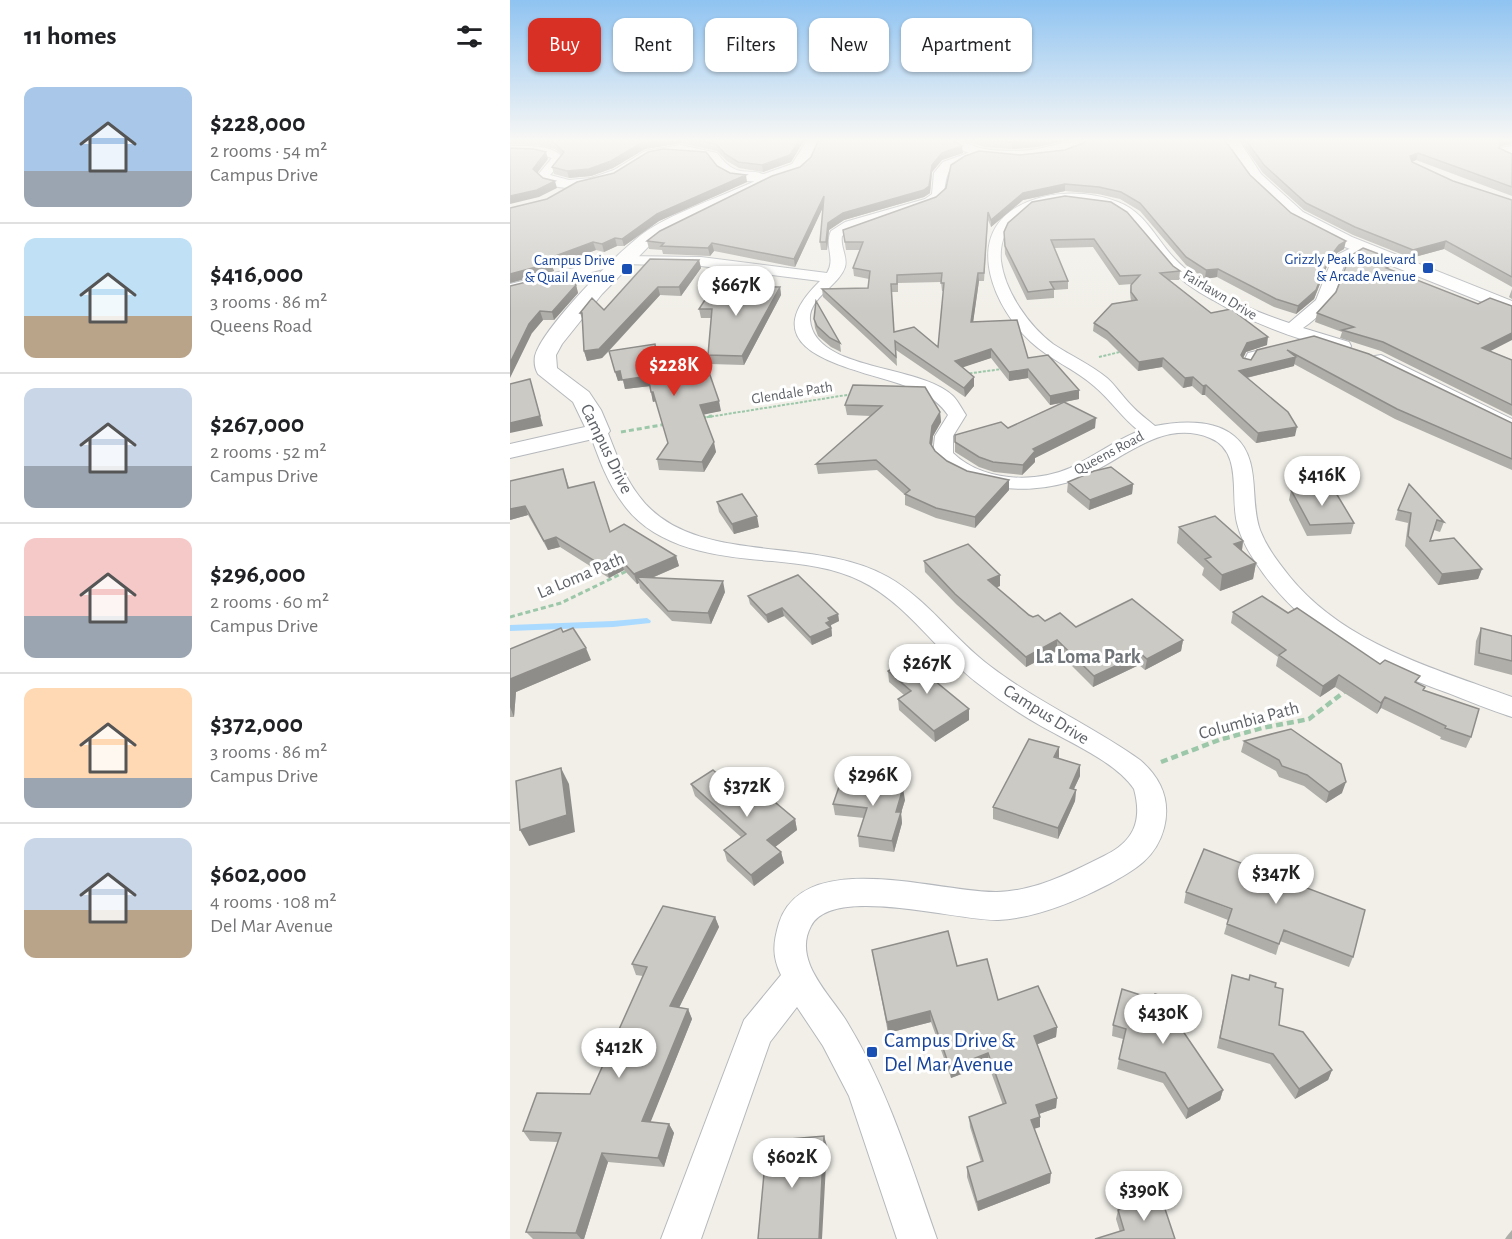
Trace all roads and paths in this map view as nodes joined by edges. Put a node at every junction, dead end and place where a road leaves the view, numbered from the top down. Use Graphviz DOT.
graph roads {
  1 [pos="733,197"];
  2 [pos="936,197"];
  3 [pos="1274,197"];
  4 [pos="1362,248"];
  5 [pos="623,260"];
  6 [pos="831,278"];
  7 [pos="510,289"];
  8 [pos="1512,308"];
  9 [pos="1291,336"];
  10 [pos="1282,346"];
  11 [pos="1126,351"];
  12 [pos="1115,353"];
  13 [pos="1246,365"];
  14 [pos="1010,368"];
  15 [pos="965,374"];
  16 [pos="864,393"];
  17 [pos="692,420"];
  18 [pos="669,424"];
  19 [pos="1512,426"];
  20 [pos="1150,431"];
  21 [pos="599,434"];
  22 [pos="510,451"];
  23 [pos="632,568"];
  24 [pos="510,617"];
  25 [pos="1386,659"];
  26 [pos="1512,707"];
  27 [pos="1139,774"];
  28 [pos="799,979"];
  29 [pos="681,1239"];
  30 [pos="917,1239"];
  1 -- 5 [label="street, Campus Drive"];
  2 -- 6 [label="street"];
  3 -- 4 [label="street"];
  4 -- 8 [label="street"];
  4 -- 9 [label="street"];
  5 -- 6 [label="street"];
  5 -- 7 [label="street"];
  5 -- 21 [label="street, Campus Drive"];
  6 -- 20 [label="street, Queens Road"];
  9 -- 19 [label="street, Fairlawn Drive"];
  9 -- 20 [label="street, Fairlawn Drive"];
  10 -- 13 [label="lane"];
  11 -- 12 [label="path"];
  14 -- 15 [label="path"];
  16 -- 17 [label="path, Glendale Path"];
  18 -- 21 [label="path"];
  20 -- 25 [label="street, Queens Road"];
  21 -- 22 [label="street"];
  21 -- 27 [label="street, Campus Drive"];
  23 -- 24 [label="path, La Loma Path"];
  25 -- 26 [label="street, Queens Road"];
  25 -- 27 [label="path, Columbia Path"];
  27 -- 28 [label="street"];
  28 -- 29 [label="street"];
  28 -- 30 [label="street"];
}
